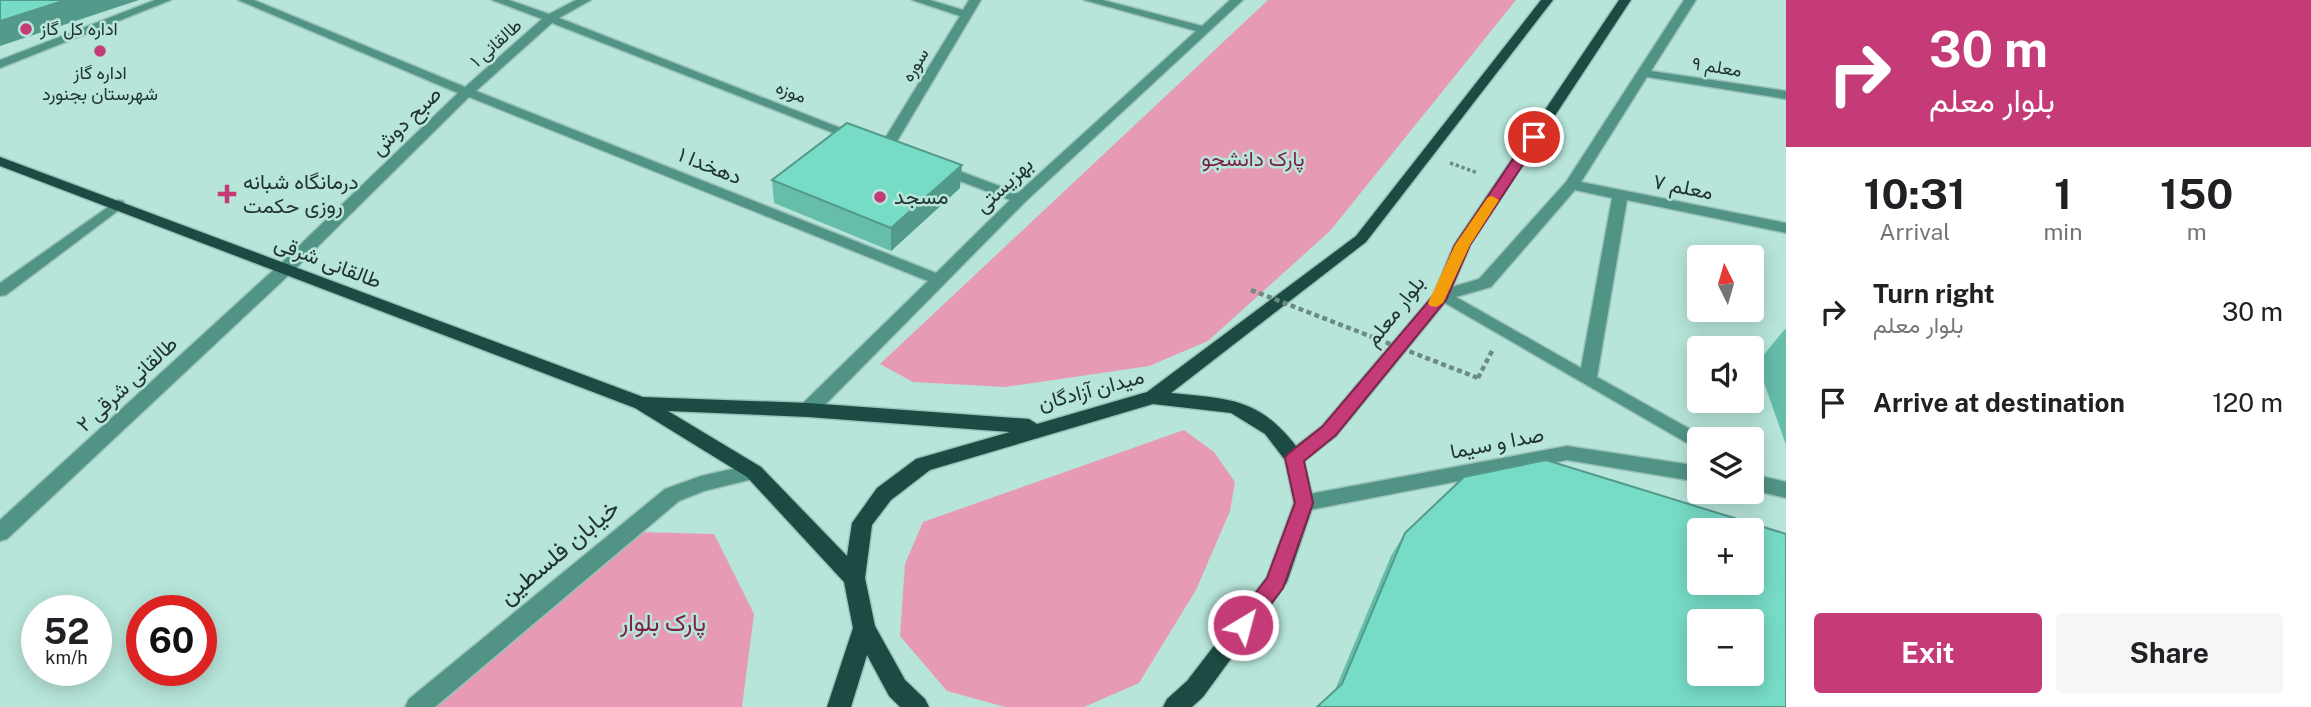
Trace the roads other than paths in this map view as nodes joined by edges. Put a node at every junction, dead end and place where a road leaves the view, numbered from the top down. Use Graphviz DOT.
graph roads {
  1 [pos="165,0"];
  2 [pos="244,0"];
  3 [pos="498,0"];
  4 [pos="586,0"];
  5 [pos="918,0"];
  6 [pos="975,0"];
  7 [pos="1090,0"];
  8 [pos="1237,0"];
  9 [pos="1547,0"];
  10 [pos="1625,0"];
  11 [pos="1690,0"];
  12 [pos="966,14"];
  13 [pos="550,18"];
  14 [pos="1204,30"];
  15 [pos="0,64"];
  16 [pos="1643,73"];
  17 [pos="467,92"];
  18 [pos="1786,95"];
  19 [pos="892,150"];
  20 [pos="0,162"];
  21 [pos="922,162"];
  22 [pos="1572,185"];
  23 [pos="1620,196"];
  24 [pos="1020,199"];
  25 [pos="118,204"];
  26 [pos="1786,228"];
  27 [pos="285,269"];
  28 [pos="937,279"];
  29 [pos="0,291"];
  30 [pos="1441,296"];
  31 [pos="1588,378"];
  32 [pos="1153,397"];
  33 [pos="641,403"];
  34 [pos="808,410"];
  35 [pos="1043,428"];
  36 [pos="1687,436"];
  37 [pos="1294,458"];
  38 [pos="754,472"];
  39 [pos="1687,472"];
  40 [pos="1304,503"];
  41 [pos="0,533"];
  42 [pos="854,578"];
  43 [pos="864,628"];
  44 [pos="417,707"];
  45 [pos="839,707"];
  46 [pos="917,707"];
  47 [pos="1175,707"];
  1 -- 15 [label="street"];
  2 -- 17 [label="street, دهخدا ۱"];
  3 -- 13 [label="street, موزه"];
  4 -- 13 [label="street, طالقانی ۱"];
  5 -- 12 [label="street"];
  6 -- 12 [label="street, سوره"];
  7 -- 14 [label="street"];
  8 -- 14 [label="street, بهزیستی"];
  9 -- 32 [label="main road"];
  10 -- 30 [label="main road, بلوار معلم"];
  11 -- 16 [label="street"];
  12 -- 19 [label="street, سوره"];
  13 -- 17 [label="street, طالقانی ۱"];
  13 -- 19 [label="street, موزه"];
  14 -- 24 [label="street, بهزیستی"];
  16 -- 18 [label="street, معلم ۹"];
  16 -- 22 [label="street"];
  17 -- 27 [label="street, صبح دوش"];
  17 -- 28 [label="street, دهخدا ۱"];
  20 -- 25 [label="main road, طالقانی شرقی"];
  21 -- 24 [label="street"];
  22 -- 23 [label="street, معلم ۷"];
  22 -- 30 [label="street"];
  23 -- 26 [label="street, معلم ۷"];
  23 -- 31 [label="street"];
  24 -- 28 [label="street, بهزیستی"];
  25 -- 27 [label="main road, طالقانی شرقی"];
  25 -- 29 [label="street"];
  27 -- 33 [label="main road, طالقانی شرقی"];
  27 -- 41 [label="street, ۲ طالقانی شرقی"];
  28 -- 34 [label="street, بهزیستی"];
  30 -- 31 [label="street"];
  30 -- 37 [label="main road, بلوار معلم"];
  31 -- 36 [label="street"];
  32 -- 35 [label="main road, میدان آزادگان"];
  32 -- 37 [label="main road, میدان آزادگان"];
  33 -- 34 [label="main road"];
  33 -- 38 [label="main road"];
  34 -- 35 [label="main road"];
  35 -- 42 [label="main road, میدان آزادگان"];
  37 -- 40 [label="main road, میدان آزادگان"];
  38 -- 42 [label="main road"];
  38 -- 44 [label="street, خیابان فلسطین"];
  39 -- 40 [label="street, صدا و سیما"];
  40 -- 47 [label="main road"];
  42 -- 43 [label="main road, میدان آزادگان"];
  43 -- 45 [label="main road"];
  43 -- 46 [label="main road, میدان آزادگان"];
}
